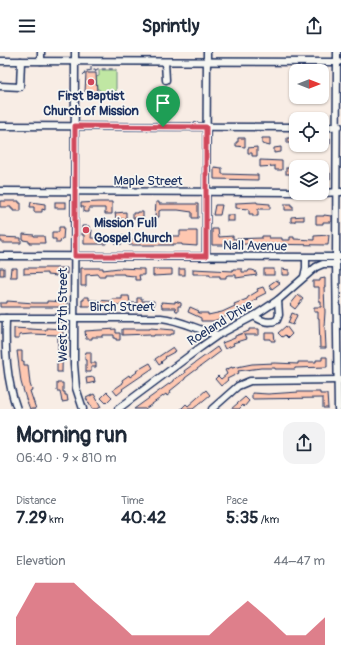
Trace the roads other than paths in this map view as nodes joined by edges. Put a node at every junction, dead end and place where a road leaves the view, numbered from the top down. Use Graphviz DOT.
graph roads {
  1 [pos="41,52"];
  2 [pos="75,52"];
  3 [pos="207,52"];
  4 [pos="337,52"];
  5 [pos="0,61"];
  6 [pos="21,61"];
  7 [pos="41,61"];
  8 [pos="75,61"];
  9 [pos="165,62"];
  10 [pos="207,62"];
  11 [pos="339,62"];
  12 [pos="166,80"];
  13 [pos="0,86"];
  14 [pos="0,126"];
  15 [pos="75,126"];
  16 [pos="206,127"];
  17 [pos="289,127"];
  18 [pos="339,127"];
  19 [pos="329,128"];
  20 [pos="0,191"];
  21 [pos="75,191"];
  22 [pos="206,192"];
  23 [pos="289,192"];
  24 [pos="339,192"];
  25 [pos="329,193"];
  26 [pos="0,256"];
  27 [pos="75,256"];
  28 [pos="206,256"];
  29 [pos="339,257"];
  30 [pos="306,258"];
  31 [pos="336,264"];
  32 [pos="304,277"];
  33 [pos="278,300"];
  34 [pos="254,316"];
  35 [pos="3,318"];
  36 [pos="74,318"];
  37 [pos="339,320"];
  38 [pos="203,331"];
  39 [pos="218,335"];
  40 [pos="203,345"];
  41 [pos="339,380"];
  42 [pos="17,409"];
  43 [pos="83,409"];
  44 [pos="118,409"];
  45 [pos="212,409"];
  46 [pos="338,409"];
  1 -- 7 [label="street"];
  2 -- 8 [label="street, West 57th Street"];
  3 -- 10 [label="street"];
  4 -- 11 [label="street"];
  5 -- 6 [label="street"];
  6 -- 7 [label="street"];
  6 -- 13 [label="street"];
  7 -- 8 [label="street"];
  8 -- 9 [label="street"];
  8 -- 15 [label="street, West 57th Street"];
  9 -- 10 [label="street"];
  9 -- 12 [label="street"];
  10 -- 11 [label="street"];
  10 -- 16 [label="street"];
  11 -- 18 [label="street"];
  14 -- 15 [label="street"];
  15 -- 16 [label="street"];
  15 -- 21 [label="street, West 57th Street"];
  16 -- 17 [label="street"];
  16 -- 22 [label="street"];
  18 -- 19 [label="street"];
  18 -- 24 [label="street"];
  20 -- 21 [label="street, Maple Street"];
  21 -- 22 [label="street, Maple Street"];
  21 -- 27 [label="street, West 57th Street"];
  22 -- 23 [label="street, Maple Street"];
  22 -- 28 [label="street"];
  24 -- 25 [label="street"];
  24 -- 29 [label="street"];
  26 -- 27 [label="street, Nall Avenue"];
  27 -- 28 [label="street, Nall Avenue"];
  27 -- 36 [label="street, West 57th Street"];
  28 -- 30 [label="street, Nall Avenue"];
  29 -- 30 [label="street, Nall Avenue"];
  29 -- 31 [label="street"];
  30 -- 32 [label="street"];
  31 -- 32 [label="street, Roeland Drive"];
  31 -- 37 [label="street"];
  32 -- 33 [label="street, Roeland Drive"];
  33 -- 34 [label="street, Roeland Drive"];
  33 -- 34 [label="street"];
  34 -- 39 [label="street, Roeland Drive"];
  35 -- 36 [label="street, Birch Street"];
  35 -- 42 [label="street"];
  36 -- 38 [label="street, Birch Street"];
  36 -- 43 [label="street, West 57th Street"];
  37 -- 41 [label="street"];
  38 -- 39 [label="street, Birch Street"];
  38 -- 40 [label="street"];
  39 -- 40 [label="street, Roeland Drive"];
  40 -- 44 [label="street, Roeland Drive"];
  41 -- 45 [label="street"];
  41 -- 46 [label="street"];
}
